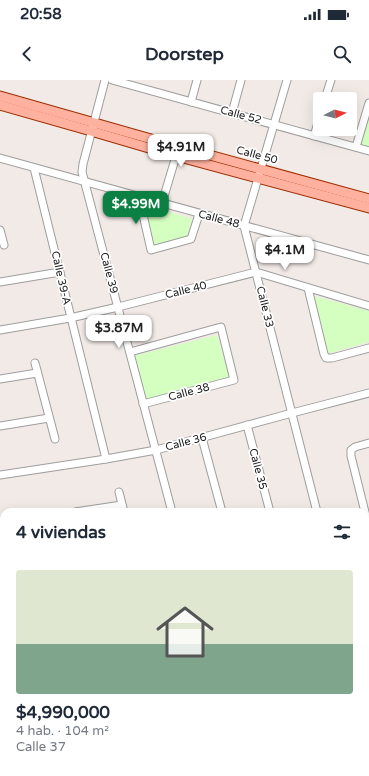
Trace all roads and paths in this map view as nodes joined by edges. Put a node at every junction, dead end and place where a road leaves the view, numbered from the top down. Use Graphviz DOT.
graph roads {
  1 [pos="105,80"];
  2 [pos="112,80"];
  3 [pos="197,80"];
  4 [pos="241,80"];
  5 [pos="287,80"];
  6 [pos="331,80"];
  7 [pos="327,92"];
  8 [pos="0,96"];
  9 [pos="191,102"];
  10 [pos="369,103"];
  11 [pos="0,105"];
  12 [pos="232,113"];
  13 [pos="274,125"];
  14 [pos="92,126"];
  15 [pos="313,136"];
  16 [pos="314,136"];
  17 [pos="356,147"];
  18 [pos="369,151"];
  19 [pos="176,156"];
  20 [pos="0,158"];
  21 [pos="34,168"];
  22 [pos="259,173"];
  23 [pos="84,182"];
  24 [pos="139,197"];
  25 [pos="369,198"];
  26 [pos="162,203"];
  27 [pos="369,208"];
  28 [pos="199,214"];
  29 [pos="244,226"];
  30 [pos="0,234"];
  31 [pos="4,245"];
  32 [pos="369,260"];
  33 [pos="60,272"];
  34 [pos="256,272"];
  35 [pos="0,282"];
  36 [pos="308,288"];
  37 [pos="369,306"];
  38 [pos="118,307"];
  39 [pos="70,318"];
  40 [pos="0,330"];
  41 [pos="369,348"];
  42 [pos="130,352"];
  43 [pos="35,363"];
  44 [pos="38,373"];
  45 [pos="0,379"];
  46 [pos="369,393"];
  47 [pos="143,404"];
  48 [pos="292,413"];
  49 [pos="49,418"];
  50 [pos="247,425"];
  51 [pos="0,426"];
  52 [pos="202,438"];
  53 [pos="55,439"];
  54 [pos="369,443"];
  55 [pos="156,450"];
  56 [pos="106,459"];
  57 [pos="0,475"];
  58 [pos="119,492"];
  59 [pos="123,508"];
  60 [pos="171,508"];
  61 [pos="221,508"];
  62 [pos="269,508"];
  63 [pos="316,508"];
  64 [pos="364,508"];
  1 -- 14 [label="street, Calle 39"];
  2 -- 9 [label="street, Calle 52"];
  3 -- 9 [label="street"];
  4 -- 12 [label="street"];
  5 -- 13 [label="street"];
  6 -- 7 [label="street"];
  8 -- 14 [label="main road, Calle 50"];
  9 -- 12 [label="street, Calle 52"];
  10 -- 17 [label="street"];
  11 -- 14 [label="main road, Calle 50"];
  12 -- 13 [label="street, Calle 52"];
  13 -- 15 [label="street, Calle 52"];
  13 -- 22 [label="street"];
  14 -- 19 [label="main road, Calle 50"];
  14 -- 22 [label="main road, Calle 50"];
  14 -- 23 [label="street, Calle 39"];
  16 -- 17 [label="street, Calle 52"];
  17 -- 18 [label="street, Calle 52"];
  19 -- 22 [label="main road, Calle 50"];
  19 -- 26 [label="street"];
  20 -- 21 [label="street, Calle 48"];
  21 -- 23 [label="street, Calle 48"];
  21 -- 33 [label="street, Calle 39-A"];
  22 -- 25 [label="main road, Calle 50"];
  22 -- 27 [label="main road, Calle 50"];
  22 -- 29 [label="street"];
  23 -- 24 [label="street, Calle 48"];
  23 -- 38 [label="street, Calle 39"];
  24 -- 26 [label="street, Calle 48"];
  24 -- 28 [label="street"];
  26 -- 28 [label="street, Calle 48"];
  28 -- 29 [label="street, Calle 48"];
  29 -- 32 [label="street, Calle 48"];
  29 -- 34 [label="street, Calle 33"];
  30 -- 31 [label="street"];
  33 -- 35 [label="street"];
  33 -- 39 [label="street, Calle 39-A"];
  34 -- 36 [label="street"];
  34 -- 38 [label="street, Calle 40"];
  34 -- 48 [label="street, Calle 33"];
  36 -- 37 [label="street"];
  36 -- 41 [label="street"];
  38 -- 39 [label="street, Calle 40"];
  38 -- 42 [label="street, Calle 39"];
  39 -- 40 [label="street, Calle 40"];
  39 -- 56 [label="street, Calle 39-A"];
  42 -- 47 [label="street, Calle 39"];
  42 -- 47 [label="street, Calle 38"];
  43 -- 44 [label="street"];
  44 -- 45 [label="street"];
  44 -- 49 [label="street"];
  46 -- 48 [label="street, Calle 36"];
  47 -- 55 [label="street, Calle 39"];
  48 -- 50 [label="street, Calle 36"];
  48 -- 63 [label="street, Calle 33"];
  49 -- 51 [label="street"];
  49 -- 53 [label="street"];
  50 -- 52 [label="street, Calle 36"];
  50 -- 62 [label="street, Calle 35"];
  52 -- 55 [label="street, Calle 36"];
  52 -- 61 [label="street"];
  54 -- 64 [label="street"];
  55 -- 56 [label="street, Calle 36"];
  55 -- 60 [label="street, Calle 39"];
  56 -- 57 [label="street, Calle 36"];
  58 -- 59 [label="street"];
}
